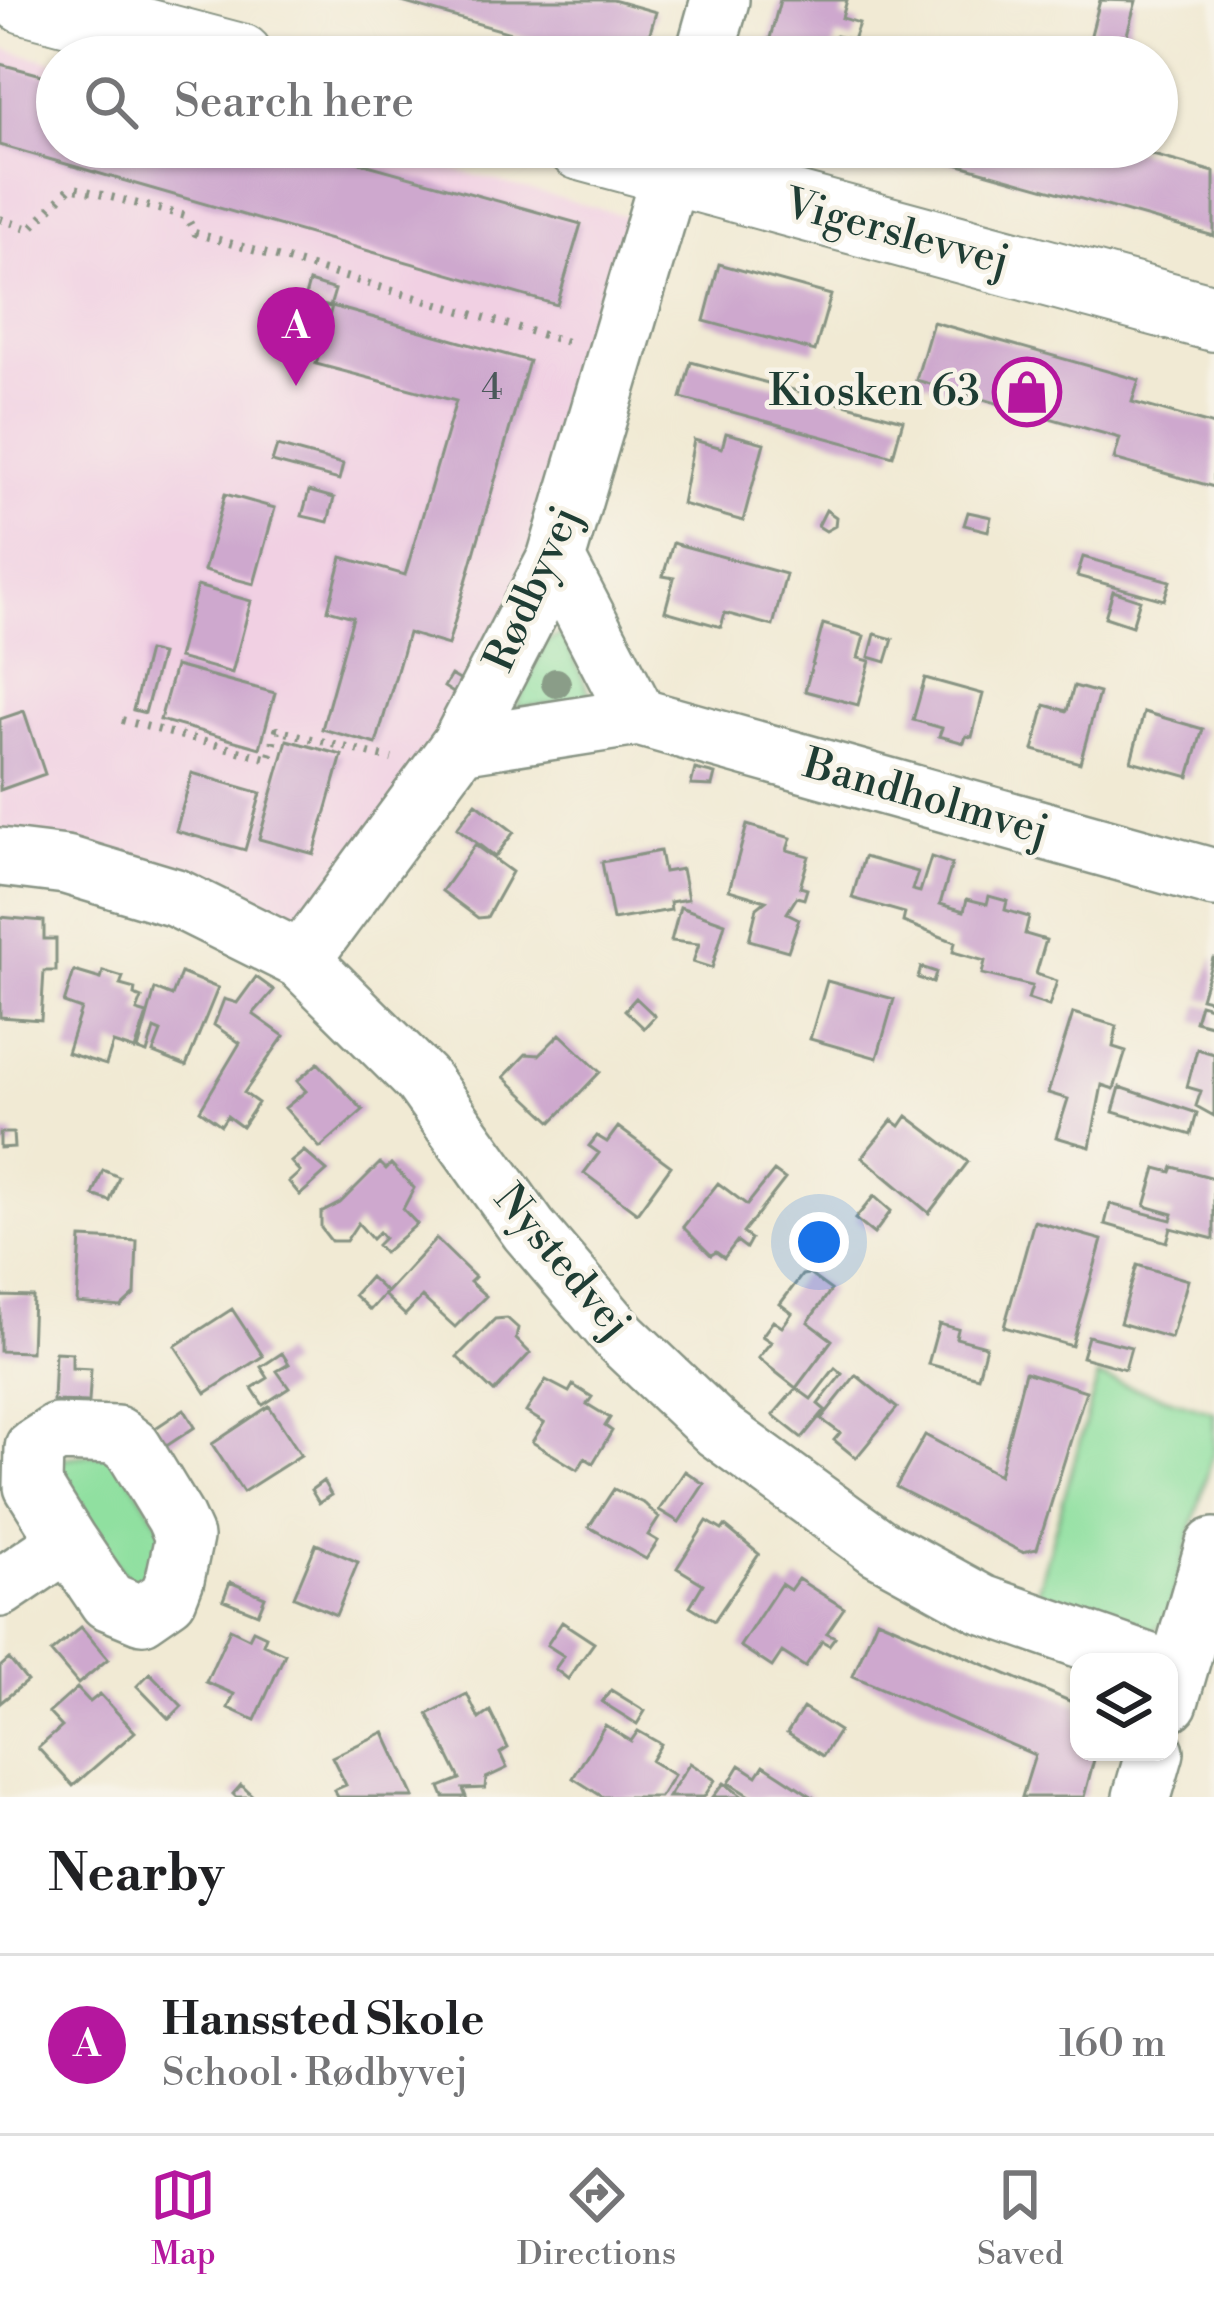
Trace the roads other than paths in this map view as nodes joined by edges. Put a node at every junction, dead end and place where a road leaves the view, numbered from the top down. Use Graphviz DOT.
graph roads {
  1 [pos="24,0"];
  2 [pos="720,0"];
  3 [pos="160,36"];
  4 [pos="710,36"];
  5 [pos="671,168"];
  6 [pos="705,168"];
  7 [pos="1214,318"];
  8 [pos="556,559"];
  9 [pos="638,717"];
  10 [pos="450,759"];
  11 [pos="0,856"];
  12 [pos="1214,878"];
  13 [pos="301,960"];
  14 [pos="68,1542"];
  15 [pos="1214,1547"];
  16 [pos="0,1588"];
  17 [pos="1112,1653"];
  18 [pos="1178,1667"];
  19 [pos="1152,1761"];
  20 [pos="1142,1797"];
  1 -- 3 [label="main road"];
  2 -- 4 [label="street"];
  5 -- 8 [label="street, Rødbyvej"];
  6 -- 7 [label="main road, Vigerslevvej"];
  8 -- 9 [label="street"];
  8 -- 10 [label="street, Rødbyvej"];
  9 -- 10 [label="street, Bandholmvej"];
  9 -- 12 [label="street, Bandholmvej"];
  10 -- 13 [label="street, Rødbyvej"];
  11 -- 13 [label="street, Nystedvej"];
  13 -- 17 [label="street, Nystedvej"];
  14 -- 16 [label="street"];
  15 -- 18 [label="street"];
  19 -- 20 [label="street"];
}
